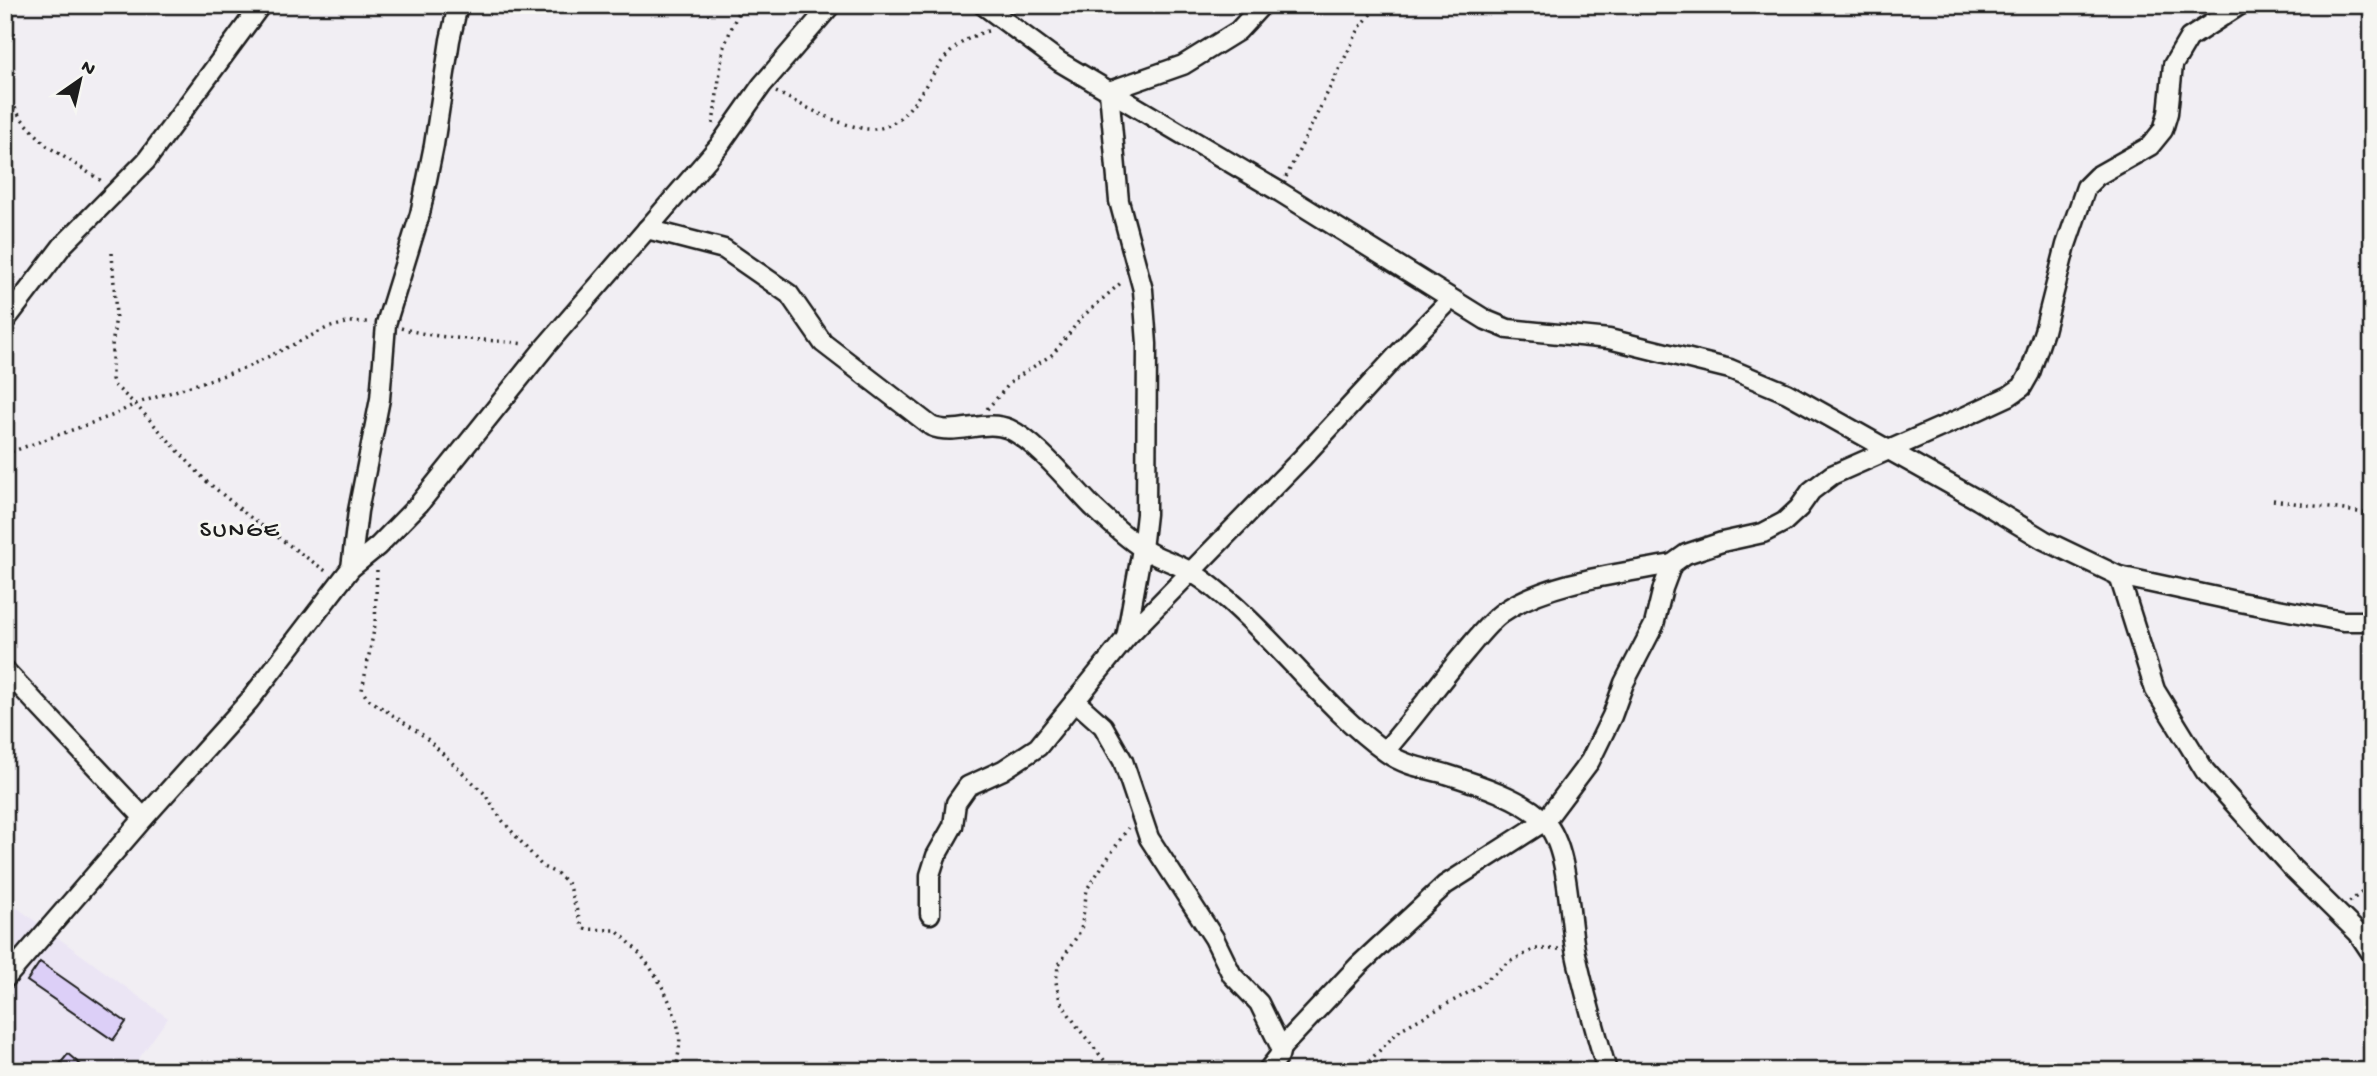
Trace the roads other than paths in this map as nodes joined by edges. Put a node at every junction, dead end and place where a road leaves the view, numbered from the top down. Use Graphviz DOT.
graph roads {
  1 [pos="261,5"];
  2 [pos="458,5"];
  3 [pos="831,5"];
  4 [pos="983,5"];
  5 [pos="1262,5"];
  6 [pos="2240,5"];
  7 [pos="1110,91"];
  8 [pos="647,229"];
  9 [pos="1451,299"];
  10 [pos="5,321"];
  11 [pos="1887,451"];
  12 [pos="1142,549"];
  13 [pos="1672,564"];
  14 [pos="1190,571"];
  15 [pos="346,574"];
  16 [pos="2119,576"];
  17 [pos="2372,621"];
  18 [pos="1126,638"];
  19 [pos="5,670"];
  20 [pos="1075,701"];
  21 [pos="1385,751"];
  22 [pos="144,818"];
  23 [pos="1545,821"];
  24 [pos="930,914"];
  25 [pos="2372,954"];
  26 [pos="5,979"];
  27 [pos="1281,1048"];
  28 [pos="1267,1071"];
  29 [pos="1607,1071"];
  1 -- 10 [label="street"];
  2 -- 15 [label="street"];
  3 -- 8 [label="street"];
  4 -- 7 [label="street"];
  5 -- 7 [label="street"];
  6 -- 11 [label="street"];
  7 -- 9 [label="street"];
  7 -- 12 [label="street"];
  8 -- 12 [label="street"];
  8 -- 15 [label="street"];
  9 -- 11 [label="street"];
  9 -- 14 [label="street"];
  11 -- 13 [label="street"];
  11 -- 16 [label="street"];
  12 -- 14 [label="street"];
  12 -- 18 [label="street"];
  13 -- 21 [label="street"];
  13 -- 23 [label="street"];
  14 -- 18 [label="street"];
  14 -- 21 [label="street"];
  15 -- 22 [label="street"];
  16 -- 17 [label="street"];
  16 -- 25 [label="street"];
  18 -- 20 [label="street"];
  19 -- 22 [label="street"];
  20 -- 24 [label="street"];
  20 -- 27 [label="street"];
  21 -- 23 [label="street"];
  22 -- 26 [label="street"];
  23 -- 27 [label="street"];
  23 -- 29 [label="street"];
  27 -- 28 [label="street"];
}
